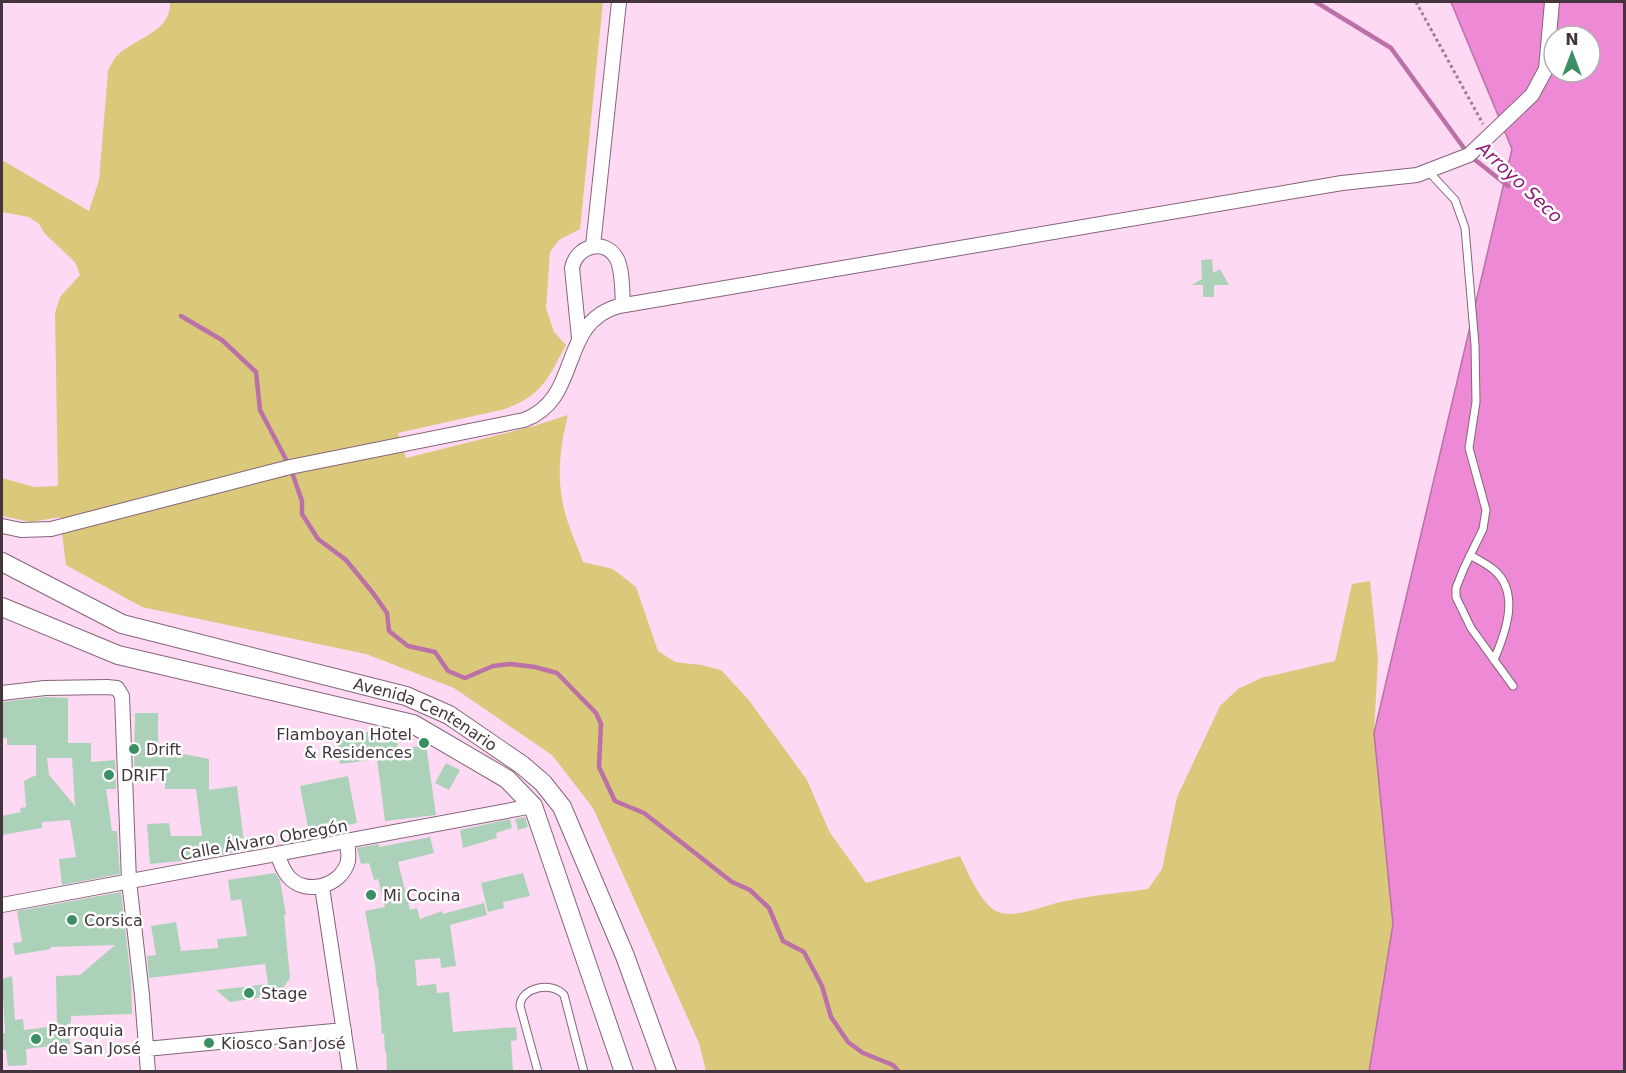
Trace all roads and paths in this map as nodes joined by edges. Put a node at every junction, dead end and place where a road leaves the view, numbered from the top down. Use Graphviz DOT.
graph roads {
  1 [pos="619,2"];
  2 [pos="1416,2"];
  3 [pos="1552,2"];
  4 [pos="1489,136"];
  5 [pos="1428,171"];
  6 [pos="593,246"];
  7 [pos="623,305"];
  8 [pos="579,338"];
  9 [pos="2,526"];
  10 [pos="1470,555"];
  11 [pos="2,562"];
  12 [pos="2,607"];
  13 [pos="1494,660"];
  14 [pos="1513,686"];
  15 [pos="2,693"];
  16 [pos="533,806"];
  17 [pos="347,842"];
  18 [pos="278,855"];
  19 [pos="129,881"];
  20 [pos="322,887"];
  21 [pos="2,906"];
  22 [pos="344,1030"];
  23 [pos="146,1049"];
  24 [pos="148,1071"];
  25 [pos="350,1071"];
  26 [pos="537,1071"];
  27 [pos="584,1071"];
  28 [pos="624,1071"];
  29 [pos="667,1071"];
  1 -- 6 [label="street"];
  2 -- 4 [label="path"];
  3 -- 4 [label="street"];
  4 -- 5 [label="street"];
  5 -- 7 [label="street"];
  5 -- 10 [label="lane"];
  6 -- 7 [label="street"];
  6 -- 8 [label="street"];
  7 -- 8 [label="street"];
  8 -- 9 [label="street"];
  10 -- 13 [label="lane"];
  10 -- 13 [label="lane"];
  11 -- 29 [label="main road, Avenida Centenario"];
  12 -- 16 [label="main road, Avenida Centenario"];
  13 -- 14 [label="lane"];
  15 -- 19 [label="street"];
  16 -- 17 [label="street, Calle Álvaro Obregón"];
  16 -- 28 [label="main road, Avenida Centenario"];
  17 -- 18 [label="street, Calle Álvaro Obregón"];
  17 -- 20 [label="street"];
  18 -- 19 [label="street, Calle Álvaro Obregón"];
  18 -- 20 [label="street"];
  19 -- 21 [label="street, Calle Álvaro Obregón"];
  19 -- 23 [label="street"];
  20 -- 22 [label="street"];
  22 -- 23 [label="street"];
  22 -- 25 [label="street"];
  23 -- 24 [label="street"];
  26 -- 27 [label="lane"];
}
